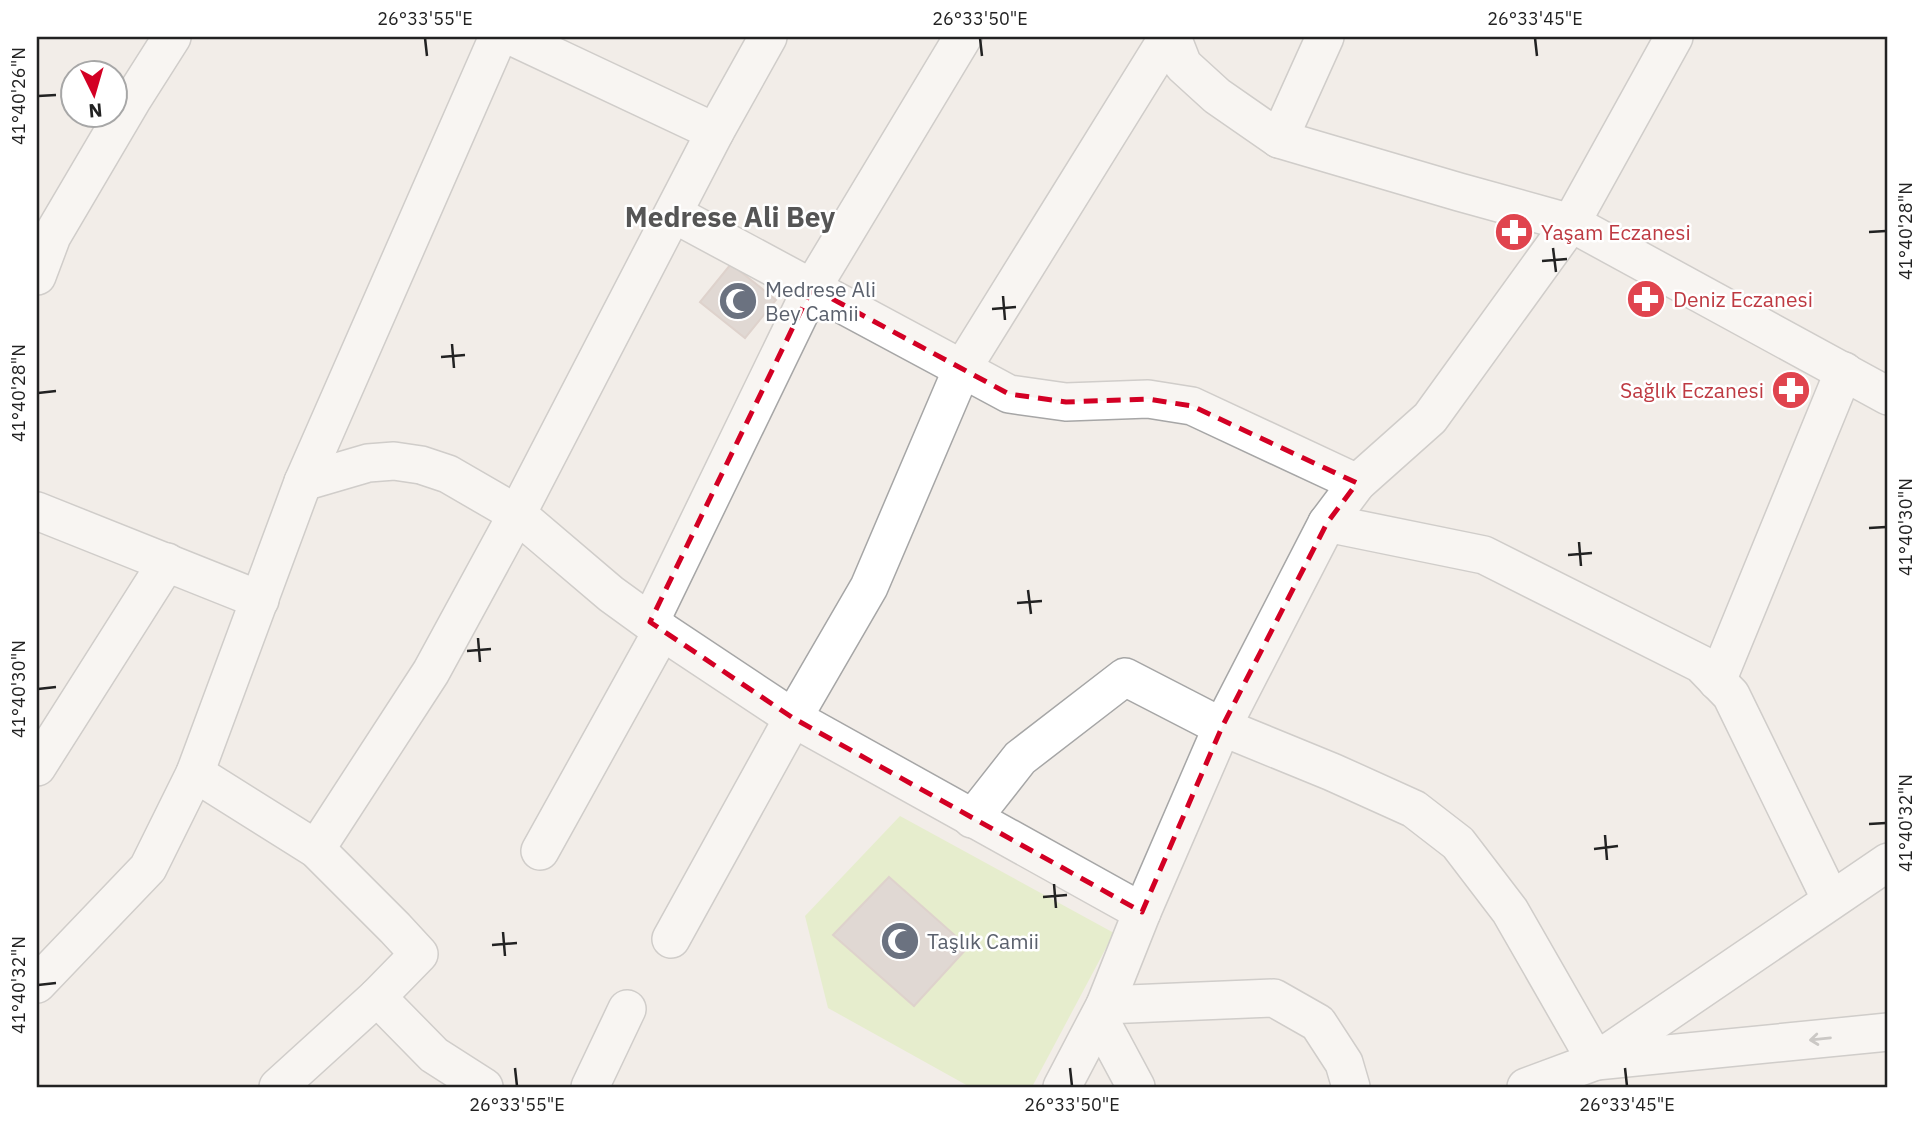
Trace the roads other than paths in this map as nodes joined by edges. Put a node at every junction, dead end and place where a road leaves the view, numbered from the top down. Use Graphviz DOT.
graph roads {
  1 [pos="172,37"];
  2 [pos="498,37"];
  3 [pos="513,37"];
  4 [pos="768,37"];
  5 [pos="963,37"];
  6 [pos="1170,37"];
  7 [pos="1325,37"];
  8 [pos="1674,37"];
  9 [pos="715,132"];
  10 [pos="1279,139"];
  11 [pos="674,214"];
  12 [pos="1571,223"];
  13 [pos="37,276"];
  14 [pos="812,288"];
  15 [pos="962,369"];
  16 [pos="1844,371"];
  17 [pos="1888,396"];
  18 [pos="303,482"];
  19 [pos="1357,483"];
  20 [pos="37,511"];
  21 [pos="517,514"];
  22 [pos="1326,523"];
  23 [pos="167,562"];
  24 [pos="260,600"];
  25 [pos="656,627"];
  26 [pos="1717,681"];
  27 [pos="793,719"];
  28 [pos="1222,727"];
  29 [pos="37,767"];
  30 [pos="195,773"];
  31 [pos="972,819"];
  32 [pos="316,849"];
  33 [pos="540,852"];
  34 [pos="1888,862"];
  35 [pos="1831,900"];
  36 [pos="1142,912"];
  37 [pos="671,939"];
  38 [pos="37,984"];
  39 [pos="377,997"];
  40 [pos="627,1009"];
  41 [pos="1102,1011"];
  42 [pos="1888,1032"];
  43 [pos="1596,1061"];
  44 [pos="278,1087"];
  45 [pos="484,1087"];
  46 [pos="590,1087"];
  47 [pos="1062,1087"];
  48 [pos="1136,1087"];
  49 [pos="1351,1087"];
  50 [pos="1526,1087"];
  1 -- 13 [label="street"];
  2 -- 18 [label="street"];
  3 -- 9 [label="street"];
  4 -- 9 [label="street"];
  5 -- 14 [label="street"];
  6 -- 10 [label="street"];
  6 -- 15 [label="street"];
  7 -- 10 [label="street"];
  8 -- 12 [label="street"];
  9 -- 11 [label="street"];
  10 -- 12 [label="street"];
  11 -- 14 [label="street"];
  11 -- 21 [label="street"];
  12 -- 16 [label="street"];
  12 -- 19 [label="street"];
  14 -- 15 [label="street"];
  14 -- 25 [label="street"];
  15 -- 19 [label="street"];
  15 -- 27 [label="street"];
  16 -- 17 [label="street"];
  16 -- 26 [label="street"];
  18 -- 21 [label="street"];
  18 -- 24 [label="street"];
  19 -- 22 [label="street"];
  20 -- 23 [label="street"];
  21 -- 25 [label="street"];
  21 -- 32 [label="street"];
  22 -- 26 [label="street"];
  22 -- 28 [label="street"];
  23 -- 24 [label="street"];
  23 -- 29 [label="street"];
  24 -- 30 [label="street"];
  25 -- 27 [label="street"];
  25 -- 33 [label="street"];
  26 -- 35 [label="street"];
  27 -- 31 [label="street"];
  27 -- 37 [label="street"];
  28 -- 31 [label="street"];
  28 -- 36 [label="street"];
  28 -- 43 [label="street"];
  30 -- 32 [label="street"];
  30 -- 38 [label="street"];
  31 -- 36 [label="street"];
  32 -- 39 [label="street"];
  34 -- 35 [label="street"];
  35 -- 43 [label="street"];
  36 -- 41 [label="street"];
  39 -- 44 [label="street"];
  39 -- 45 [label="street"];
  40 -- 46 [label="street"];
  41 -- 47 [label="street"];
  41 -- 48 [label="street"];
  41 -- 49 [label="street"];
  42 -- 43 [label="street, one-way"];
  43 -- 50 [label="street"];
}
